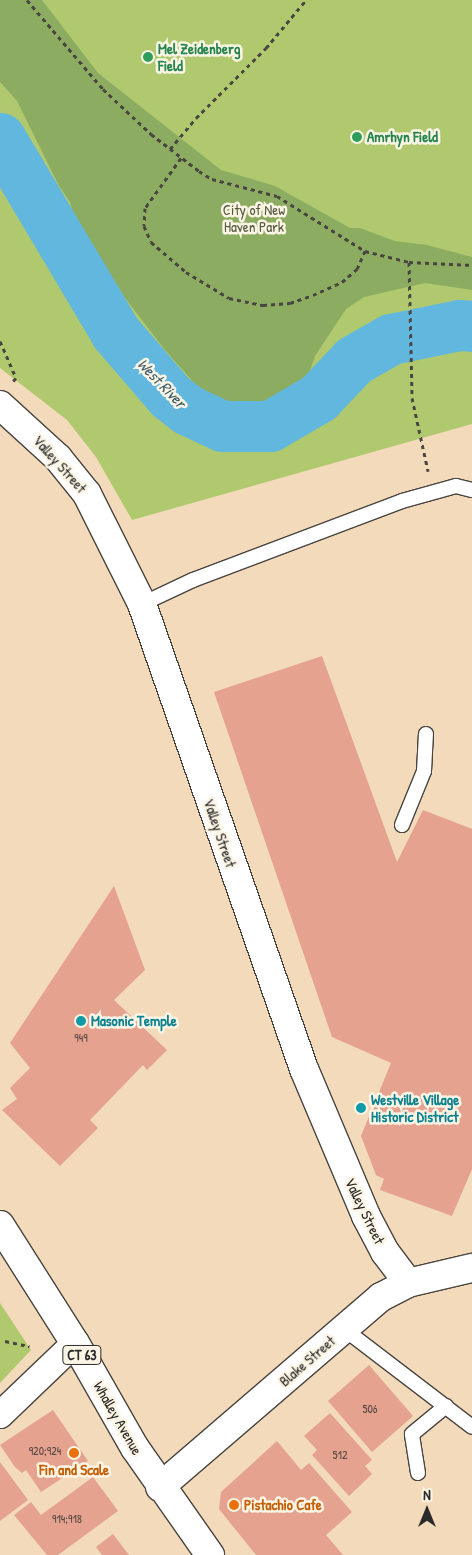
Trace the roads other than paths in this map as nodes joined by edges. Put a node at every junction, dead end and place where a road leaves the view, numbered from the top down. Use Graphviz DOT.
graph roads {
  1 [pos="6,393"];
  2 [pos="472,490"];
  3 [pos="142,604"];
  4 [pos="426,734"];
  5 [pos="402,825"];
  6 [pos="0,1225"];
  7 [pos="472,1268"];
  8 [pos="408,1283"];
  9 [pos="344,1329"];
  10 [pos="75,1342"];
  11 [pos="446,1406"];
  12 [pos="0,1415"];
  13 [pos="472,1427"];
  14 [pos="418,1473"];
  15 [pos="160,1487"];
  16 [pos="210,1555"];
  1 -- 3 [label="street, Valley Street"];
  2 -- 3 [label="lane"];
  3 -- 8 [label="street, Valley Street"];
  4 -- 5 [label="lane"];
  6 -- 10 [label="street, Whalley Avenue / CT 63"];
  7 -- 8 [label="street, Blake Street"];
  8 -- 9 [label="street, Blake Street"];
  9 -- 11 [label="lane"];
  9 -- 15 [label="street, Blake Street"];
  10 -- 12 [label="street"];
  10 -- 15 [label="street, Whalley Avenue / CT 63"];
  11 -- 13 [label="lane"];
  11 -- 14 [label="lane"];
  15 -- 16 [label="street, Whalley Avenue / CT 63"];
}
